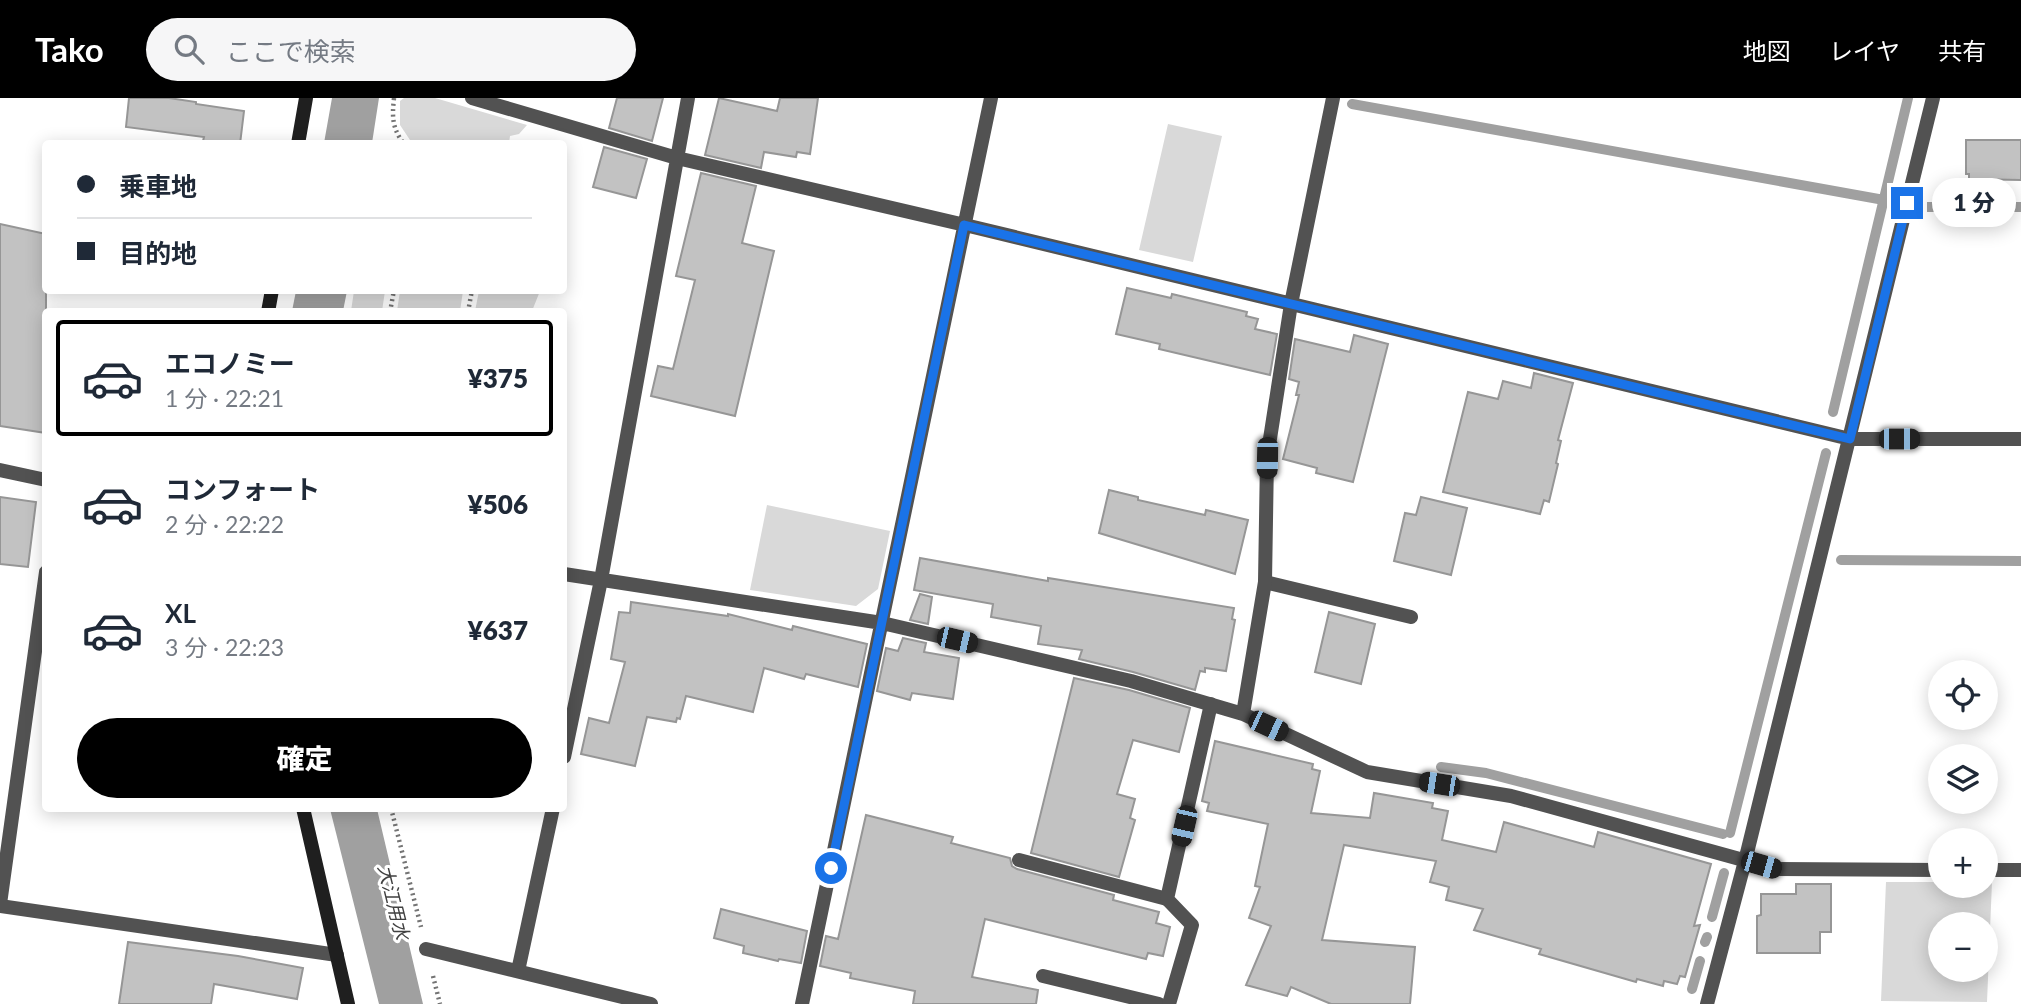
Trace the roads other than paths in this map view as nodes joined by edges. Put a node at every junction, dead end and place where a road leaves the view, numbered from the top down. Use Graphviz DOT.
graph roads {
  1 [pos="306,98"];
  2 [pos="472,98"];
  3 [pos="688,98"];
  4 [pos="991,98"];
  5 [pos="1333,98"];
  6 [pos="1933,98"];
  7 [pos="299,140"];
  8 [pos="677,158"];
  9 [pos="964,225"];
  10 [pos="1291,304"];
  11 [pos="1850,439"];
  12 [pos="2021,439"];
  13 [pos="0,470"];
  14 [pos="42,479"];
  15 [pos="567,574"];
  16 [pos="601,580"];
  17 [pos="1265,582"];
  18 [pos="42,601"];
  19 [pos="1411,617"];
  20 [pos="883,623"];
  21 [pos="1211,704"];
  22 [pos="1243,714"];
  23 [pos="567,743"];
  24 [pos="304,812"];
  25 [pos="552,812"];
  26 [pos="1018,859"];
  27 [pos="1745,861"];
  28 [pos="1928,870"];
  29 [pos="1998,870"];
  30 [pos="2021,870"];
  31 [pos="1167,899"];
  32 [pos="0,905"];
  33 [pos="426,949"];
  34 [pos="337,955"];
  35 [pos="518,971"];
  36 [pos="1043,976"];
  37 [pos="348,1004"];
  38 [pos="651,1004"];
  39 [pos="802,1004"];
  40 [pos="1159,1004"];
  41 [pos="1168,1004"];
  42 [pos="1707,1004"];
  1 -- 7 [label="street"];
  2 -- 8 [label="street"];
  3 -- 8 [label="street"];
  4 -- 9 [label="street"];
  5 -- 10 [label="street"];
  6 -- 11 [label="street"];
  8 -- 9 [label="street"];
  8 -- 16 [label="street"];
  9 -- 10 [label="street"];
  9 -- 20 [label="street"];
  10 -- 11 [label="street"];
  10 -- 17 [label="street"];
  11 -- 12 [label="street"];
  11 -- 27 [label="street"];
  13 -- 14 [label="street"];
  15 -- 16 [label="street"];
  16 -- 20 [label="street"];
  16 -- 23 [label="street"];
  17 -- 19 [label="street"];
  17 -- 22 [label="street"];
  18 -- 32 [label="street"];
  20 -- 21 [label="street"];
  20 -- 39 [label="street"];
  21 -- 22 [label="street"];
  21 -- 31 [label="street"];
  22 -- 27 [label="street"];
  24 -- 34 [label="street"];
  25 -- 35 [label="street"];
  26 -- 31 [label="street"];
  27 -- 28 [label="street"];
  27 -- 42 [label="street"];
  29 -- 30 [label="street"];
  31 -- 41 [label="street"];
  32 -- 34 [label="street"];
  33 -- 35 [label="street"];
  34 -- 37 [label="street"];
  35 -- 38 [label="street"];
  36 -- 40 [label="street"];
}
